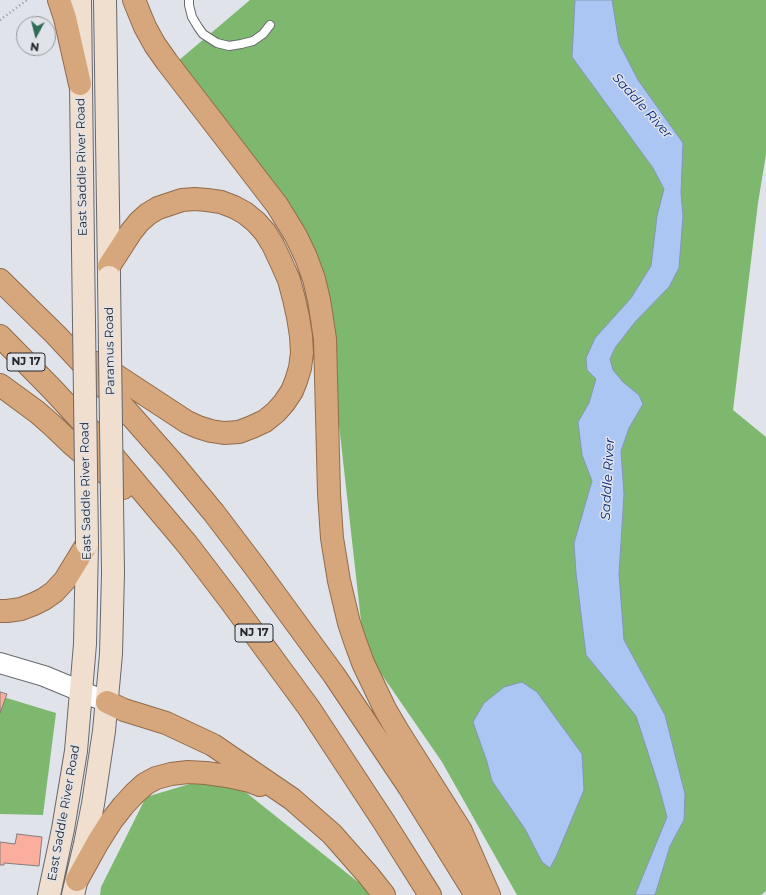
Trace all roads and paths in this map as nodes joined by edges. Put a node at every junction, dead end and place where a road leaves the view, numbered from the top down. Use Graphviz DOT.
graph roads {
  1 [pos="27,0"];
  2 [pos="59,0"];
  3 [pos="80,0"];
  4 [pos="105,0"];
  5 [pos="134,0"];
  6 [pos="189,0"];
  7 [pos="0,20"];
  8 [pos="270,25"];
  9 [pos="80,84"];
  10 [pos="109,272"];
  11 [pos="3,281"];
  12 [pos="56,335"];
  13 [pos="0,336"];
  14 [pos="0,385"];
  15 [pos="87,544"];
  16 [pos="187,544"];
  17 [pos="0,611"];
  18 [pos="0,663"];
  19 [pos="81,692"];
  20 [pos="107,702"];
  21 [pos="292,799"];
  22 [pos="75,888"];
  23 [pos="49,895"];
  24 [pos="384,895"];
  25 [pos="430,895"];
  26 [pos="476,895"];
  27 [pos="489,895"];
  1 -- 7 [label="path"];
  2 -- 9 [label="highway"];
  3 -- 9 [label="main road"];
  4 -- 10 [label="main road, Paramus Road"];
  5 -- 27 [label="highway"];
  6 -- 8 [label="lane"];
  9 -- 15 [label="main road, East Saddle River Road, bridge"];
  10 -- 12 [label="highway"];
  10 -- 20 [label="main road, Paramus Road, bridge"];
  11 -- 12 [label="highway"];
  12 -- 26 [label="highway"];
  13 -- 16 [label="highway, NJ 17"];
  14 -- 16 [label="highway"];
  15 -- 17 [label="highway"];
  15 -- 19 [label="main road, East Saddle River Road"];
  16 -- 25 [label="highway, NJ 17"];
  18 -- 19 [label="street"];
  19 -- 20 [label="street"];
  19 -- 23 [label="main road, East Saddle River Road"];
  20 -- 21 [label="highway"];
  20 -- 22 [label="main road, East Saddle River Road"];
  21 -- 22 [label="highway"];
  21 -- 24 [label="highway"];
}
